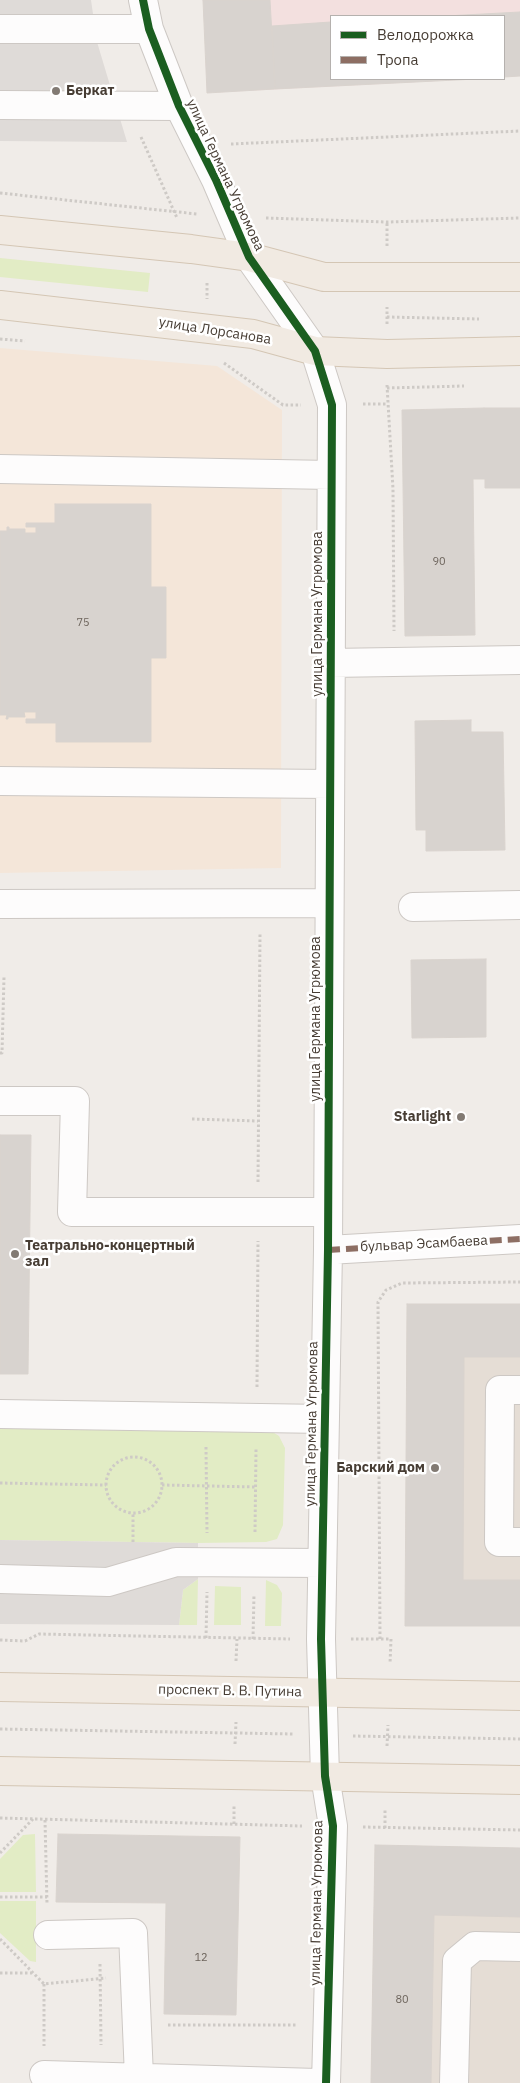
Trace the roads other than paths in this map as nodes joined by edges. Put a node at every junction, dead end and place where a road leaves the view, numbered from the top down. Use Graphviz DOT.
graph roads {
  1 [pos="143,0"];
  2 [pos="0,29"];
  3 [pos="149,29"];
  4 [pos="0,105"];
  5 [pos="179,106"];
  6 [pos="0,230"];
  7 [pos="248,257"];
  8 [pos="520,278"];
  9 [pos="0,306"];
  10 [pos="316,351"];
  11 [pos="520,351"];
  12 [pos="0,469"];
  13 [pos="331,475"];
  14 [pos="520,660"];
  15 [pos="330,664"];
  16 [pos="0,781"];
  17 [pos="330,784"];
  18 [pos="329,903"];
  19 [pos="0,904"];
  20 [pos="520,905"];
  21 [pos="413,907"];
  22 [pos="0,1101"];
  23 [pos="328,1212"];
  24 [pos="520,1239"];
  25 [pos="328,1250"];
  26 [pos="520,1390"];
  27 [pos="0,1414"];
  28 [pos="325,1418"];
  29 [pos="520,1542"];
  30 [pos="322,1563"];
  31 [pos="0,1579"];
  32 [pos="0,1687"];
  33 [pos="323,1692"];
  34 [pos="520,1696"];
  35 [pos="0,1771"];
  36 [pos="325,1776"];
  37 [pos="520,1780"];
  38 [pos="48,1935"];
  39 [pos="520,1947"];
  40 [pos="44,2075"];
  41 [pos="139,2078"];
  42 [pos="317,2083"];
  43 [pos="326,2083"];
  44 [pos="454,2083"];
  1 -- 3 [label="street, улица Германа Угрюмова"];
  2 -- 3 [label="street"];
  3 -- 5 [label="street, улица Германа Угрюмова"];
  4 -- 5 [label="street"];
  5 -- 7 [label="street, улица Германа Угрюмова"];
  6 -- 7 [label="main road"];
  7 -- 8 [label="main road"];
  7 -- 10 [label="street, улица Германа Угрюмова"];
  9 -- 10 [label="main road, улица Лорсанова"];
  10 -- 11 [label="main road, улица Лорсанова"];
  10 -- 13 [label="street, улица Германа Угрюмова"];
  12 -- 13 [label="street"];
  13 -- 15 [label="street, улица Германа Угрюмова"];
  14 -- 15 [label="street"];
  15 -- 17 [label="street, улица Германа Угрюмова"];
  16 -- 17 [label="street"];
  17 -- 18 [label="street, улица Германа Угрюмова"];
  18 -- 19 [label="street"];
  18 -- 23 [label="street, улица Германа Угрюмова"];
  20 -- 21 [label="street"];
  22 -- 23 [label="street"];
  23 -- 25 [label="street, улица Германа Угрюмова"];
  24 -- 25 [label="street, бульвар Эсамбаева"];
  25 -- 28 [label="street, улица Германа Угрюмова"];
  26 -- 29 [label="street"];
  27 -- 28 [label="street"];
  28 -- 30 [label="street, улица Германа Угрюмова"];
  30 -- 31 [label="street"];
  30 -- 33 [label="street, улица Германа Угрюмова"];
  32 -- 33 [label="main road, проспект В. В. Путина"];
  33 -- 34 [label="main road, проспект В. В. Путина"];
  33 -- 36 [label="street, улица Германа Угрюмова"];
  35 -- 36 [label="main road"];
  36 -- 37 [label="main road"];
  36 -- 43 [label="street, улица Германа Угрюмова"];
  38 -- 41 [label="street"];
  39 -- 44 [label="street"];
  40 -- 41 [label="street"];
  41 -- 42 [label="street"];
}
